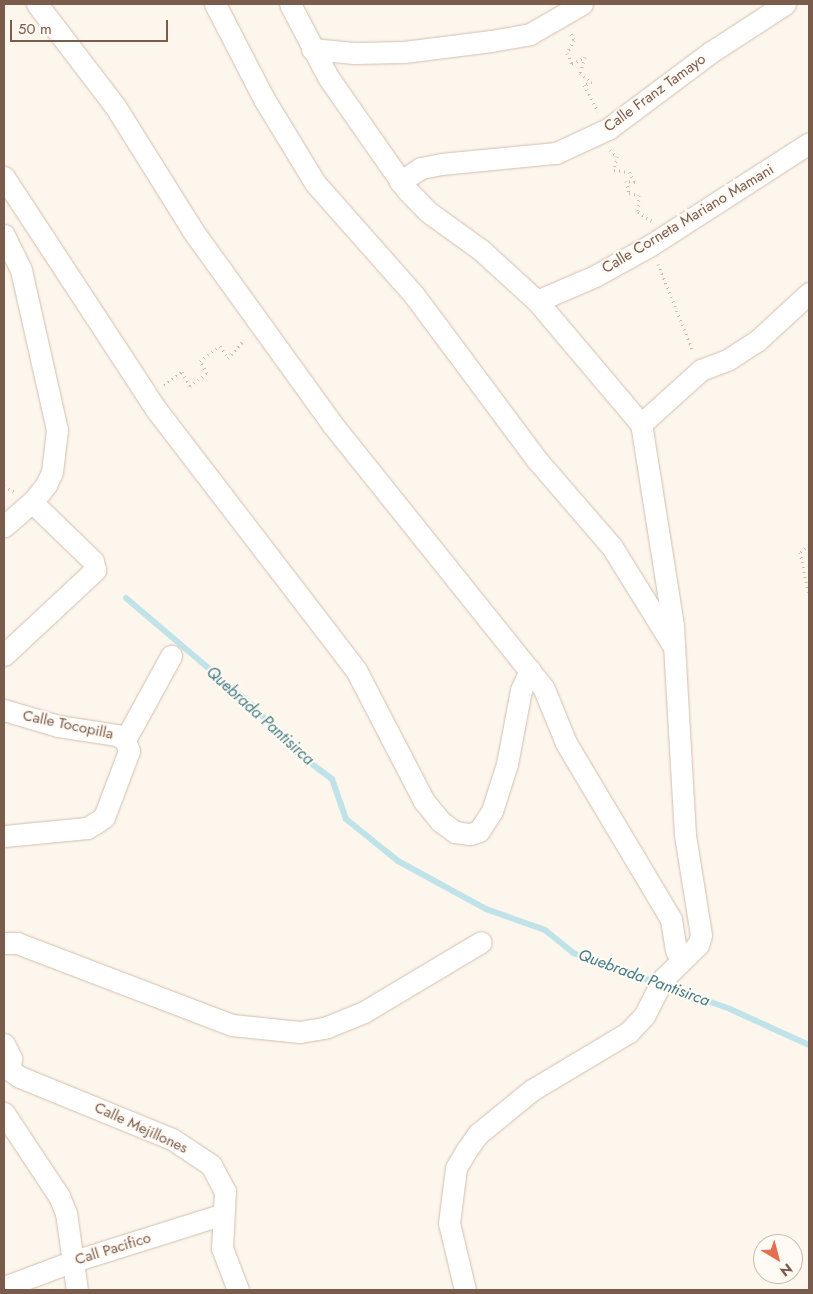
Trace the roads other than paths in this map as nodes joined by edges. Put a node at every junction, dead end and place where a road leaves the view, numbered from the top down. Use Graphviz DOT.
graph roads {
  1 [pos="37,4"];
  2 [pos="215,4"];
  3 [pos="290,4"];
  4 [pos="582,4"];
  5 [pos="785,4"];
  6 [pos="312,49"];
  7 [pos="809,143"];
  8 [pos="4,177"];
  9 [pos="400,182"];
  10 [pos="4,235"];
  11 [pos="809,294"];
  12 [pos="537,301"];
  13 [pos="641,424"];
  14 [pos="32,502"];
  15 [pos="4,526"];
  16 [pos="674,647"];
  17 [pos="4,655"];
  18 [pos="171,656"];
  19 [pos="530,670"];
  20 [pos="4,710"];
  21 [pos="125,740"];
  22 [pos="4,836"];
  23 [pos="481,942"];
  24 [pos="4,943"];
  25 [pos="681,960"];
  26 [pos="4,1044"];
  27 [pos="7,1068"];
  28 [pos="4,1112"];
  29 [pos="223,1214"];
  30 [pos="70,1262"];
  31 [pos="4,1287"];
  32 [pos="77,1290"];
  33 [pos="238,1290"];
  34 [pos="465,1290"];
  1 -- 19 [label="street"];
  2 -- 16 [label="street"];
  3 -- 6 [label="street"];
  4 -- 6 [label="street"];
  5 -- 9 [label="street, Calle Franz Tamayo"];
  6 -- 9 [label="street"];
  7 -- 12 [label="street, Calle Corneta Mariano Mamani"];
  8 -- 19 [label="street"];
  9 -- 12 [label="street"];
  10 -- 14 [label="street"];
  11 -- 13 [label="street"];
  12 -- 13 [label="street"];
  13 -- 16 [label="street"];
  14 -- 15 [label="street"];
  14 -- 17 [label="street"];
  16 -- 25 [label="street"];
  18 -- 21 [label="street"];
  19 -- 25 [label="street"];
  20 -- 21 [label="street, Calle Tocopilla"];
  21 -- 22 [label="street, Calle Tocopilla"];
  23 -- 24 [label="street"];
  25 -- 34 [label="street"];
  26 -- 27 [label="street"];
  27 -- 29 [label="street, Calle Mejillones"];
  28 -- 30 [label="street"];
  29 -- 30 [label="street, Call Pacifico"];
  29 -- 33 [label="street, Calle Mejillones"];
  30 -- 31 [label="street, Call Pacifico"];
  30 -- 32 [label="street"];
}
